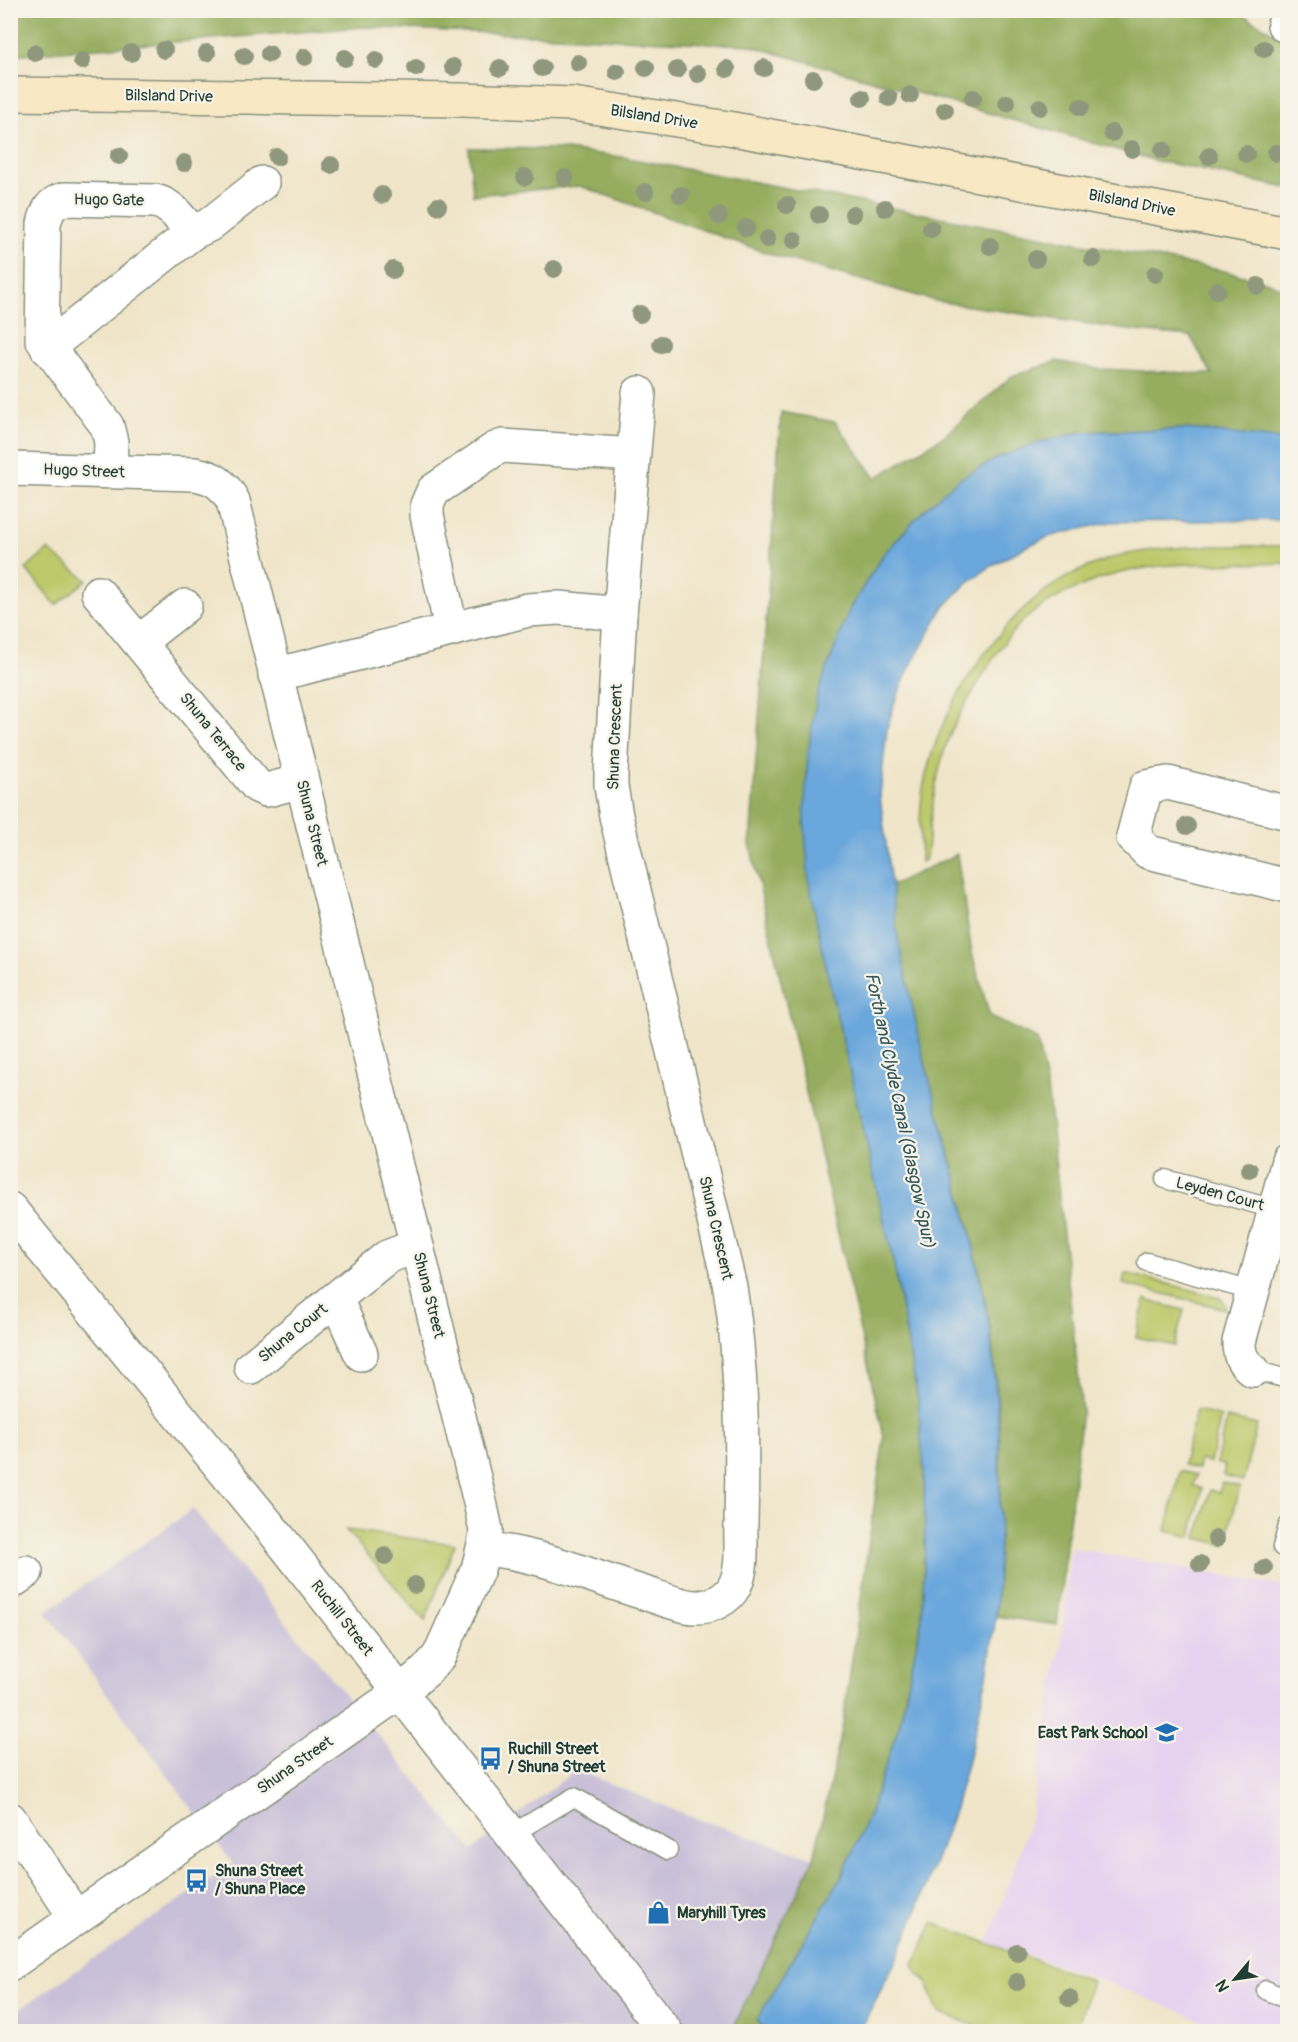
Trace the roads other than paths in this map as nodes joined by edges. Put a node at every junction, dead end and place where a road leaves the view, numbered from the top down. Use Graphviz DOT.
graph roads {
  1 [pos="10,94"];
  2 [pos="262,183"];
  3 [pos="192,233"];
  4 [pos="1287,233"];
  5 [pos="47,348"];
  6 [pos="639,393"];
  7 [pos="633,455"];
  8 [pos="10,468"];
  9 [pos="110,471"];
  10 [pos="157,473"];
  11 [pos="98,592"];
  12 [pos="185,606"];
  13 [pos="620,614"];
  14 [pos="451,629"];
  15 [pos="139,642"];
  16 [pos="275,675"];
  17 [pos="301,781"];
  18 [pos="1287,813"];
  19 [pos="1287,886"];
  20 [pos="1287,1161"];
  21 [pos="1165,1179"];
  22 [pos="10,1209"];
  23 [pos="1274,1209"];
  24 [pos="416,1246"];
  25 [pos="1148,1262"];
  26 [pos="1252,1291"];
  27 [pos="336,1299"];
  28 [pos="361,1354"];
  29 [pos="251,1367"];
  30 [pos="1253,1370"];
  31 [pos="1287,1379"];
  32 [pos="1287,1526"];
  33 [pos="1282,1547"];
  34 [pos="484,1550"];
  35 [pos="400,1692"];
  36 [pos="10,1819"];
  37 [pos="512,1834"];
  38 [pos="668,1850"];
  39 [pos="76,1918"];
  40 [pos="10,1964"];
  41 [pos="1266,1990"];
  42 [pos="1287,2000"];
  43 [pos="666,2031"];
  1 -- 4 [label="main road, Bilsland Drive"];
  2 -- 3 [label="street"];
  3 -- 5 [label="street"];
  3 -- 5 [label="street, Hugo Gate"];
  5 -- 9 [label="street, Hugo Gate"];
  6 -- 7 [label="street, Shuna Crescent"];
  7 -- 13 [label="street, Shuna Crescent"];
  7 -- 14 [label="street"];
  8 -- 9 [label="street, Hugo Street"];
  9 -- 10 [label="street, Hugo Street"];
  10 -- 16 [label="street, Shuna Street"];
  11 -- 15 [label="street, Shuna Terrace"];
  12 -- 15 [label="street"];
  13 -- 14 [label="street"];
  13 -- 34 [label="street, Shuna Crescent"];
  14 -- 16 [label="street"];
  15 -- 17 [label="street, Shuna Terrace"];
  16 -- 17 [label="street, Shuna Street"];
  17 -- 24 [label="street, Shuna Street"];
  18 -- 19 [label="street"];
  20 -- 23 [label="street, Leyden Court"];
  21 -- 23 [label="lane, Leyden Court"];
  22 -- 35 [label="street, Ruchill Street"];
  23 -- 26 [label="street, Leyden Court"];
  24 -- 27 [label="street, Shuna Court"];
  24 -- 34 [label="street, Shuna Street"];
  25 -- 26 [label="lane"];
  26 -- 30 [label="street, Leyden Court"];
  27 -- 28 [label="street, Shuna Court"];
  27 -- 29 [label="street, Shuna Court"];
  30 -- 31 [label="lane, Leyden Court"];
  32 -- 33 [label="lane"];
  34 -- 35 [label="street, Shuna Street"];
  35 -- 37 [label="street, Ruchill Street"];
  35 -- 39 [label="street, Shuna Street"];
  36 -- 39 [label="street"];
  37 -- 38 [label="lane"];
  37 -- 43 [label="street, Ruchill Street"];
  39 -- 40 [label="street, Shuna Street"];
  41 -- 42 [label="lane"];
}
